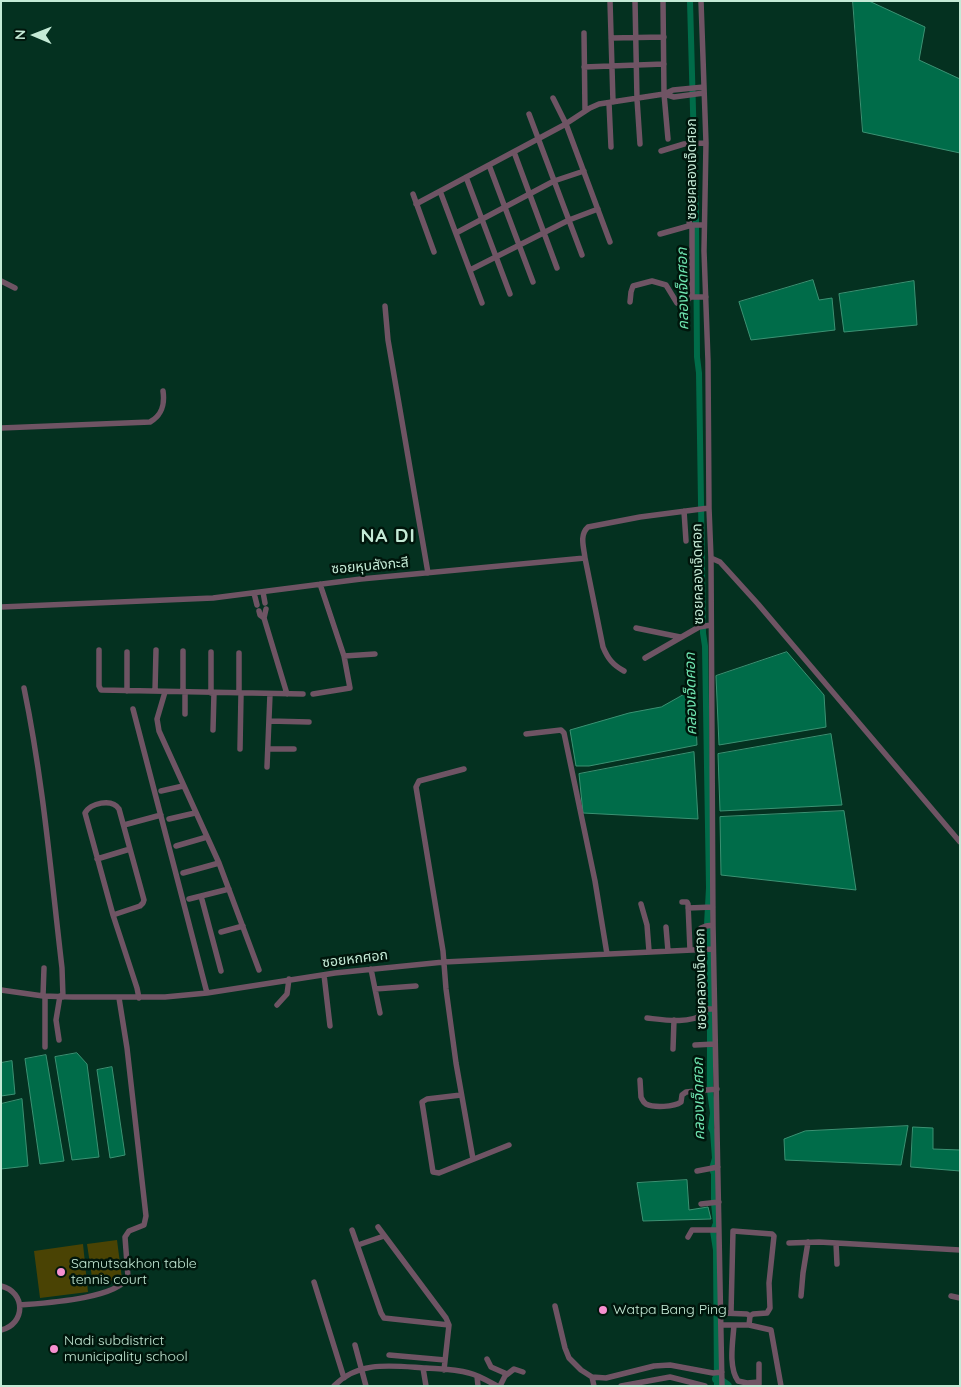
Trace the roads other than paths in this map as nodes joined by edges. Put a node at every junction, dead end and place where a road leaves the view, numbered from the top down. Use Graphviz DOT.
graph roads {
  1 [pos="610,1"];
  2 [pos="635,1"];
  3 [pos="663,1"];
  4 [pos="701,1"];
  5 [pos="584,33"];
  6 [pos="664,37"];
  7 [pos="611,38"];
  8 [pos="636,39"];
  9 [pos="664,64"];
  10 [pos="636,65"];
  11 [pos="612,66"];
  12 [pos="584,67"];
  13 [pos="701,91"];
  14 [pos="664,94"];
  15 [pos="553,98"];
  16 [pos="637,99"];
  17 [pos="611,103"];
  18 [pos="585,111"];
  19 [pos="529,114"];
  20 [pos="566,124"];
  21 [pos="538,138"];
  22 [pos="668,139"];
  23 [pos="703,142"];
  24 [pos="640,144"];
  25 [pos="611,147"];
  26 [pos="661,151"];
  27 [pos="514,152"];
  28 [pos="489,165"];
  29 [pos="584,171"];
  30 [pos="466,178"];
  31 [pos="554,181"];
  32 [pos="440,191"];
  33 [pos="412,194"];
  34 [pos="530,195"];
  35 [pos="692,201"];
  36 [pos="416,204"];
  37 [pos="505,207"];
  38 [pos="598,210"];
  39 [pos="481,218"];
  40 [pos="569,220"];
  41 [pos="696,225"];
  42 [pos="456,233"];
  43 [pos="544,233"];
  44 [pos="660,234"];
  45 [pos="610,242"];
  46 [pos="519,245"];
  47 [pos="434,252"];
  48 [pos="582,255"];
  49 [pos="496,257"];
  50 [pos="557,268"];
  51 [pos="470,270"];
  52 [pos="1,281"];
  53 [pos="533,282"];
  54 [pos="15,288"];
  55 [pos="510,294"];
  56 [pos="693,297"];
  57 [pos="705,297"];
  58 [pos="630,302"];
  59 [pos="482,304"];
  60 [pos="385,306"];
  61 [pos="163,391"];
  62 [pos="1,428"];
  63 [pos="704,509"];
  64 [pos="684,511"];
  65 [pos="686,541"];
  66 [pos="585,558"];
  67 [pos="712,558"];
  68 [pos="427,569"];
  69 [pos="320,584"];
  70 [pos="263,592"];
  71 [pos="254,593"];
  72 [pos="1,607"];
  73 [pos="264,618"];
  74 [pos="707,625"];
  75 [pos="636,628"];
  76 [pos="680,637"];
  77 [pos="99,650"];
  78 [pos="156,650"];
  79 [pos="183,651"];
  80 [pos="127,652"];
  81 [pos="212,652"];
  82 [pos="239,652"];
  83 [pos="375,654"];
  84 [pos="344,656"];
  85 [pos="645,658"];
  86 [pos="624,671"];
  87 [pos="24,688"];
  88 [pos="127,691"];
  89 [pos="155,692"];
  90 [pos="165,692"];
  91 [pos="184,692"];
  92 [pos="212,693"];
  93 [pos="240,693"];
  94 [pos="270,694"];
  95 [pos="287,694"];
  96 [pos="303,694"];
  97 [pos="313,694"];
  98 [pos="133,709"];
  99 [pos="185,714"];
  100 [pos="269,721"];
  101 [pos="310,722"];
  102 [pos="213,730"];
  103 [pos="526,734"];
  104 [pos="240,749"];
  105 [pos="268,749"];
  106 [pos="294,749"];
  107 [pos="267,767"];
  108 [pos="464,769"];
  109 [pos="183,786"];
  110 [pos="161,791"];
  111 [pos="195,812"];
  112 [pos="161,815"];
  113 [pos="169,819"];
  114 [pos="124,825"];
  115 [pos="208,838"];
  116 [pos="960,842"];
  117 [pos="176,846"];
  118 [pos="130,849"];
  119 [pos="98,858"];
  120 [pos="219,863"];
  121 [pos="184,873"];
  122 [pos="229,889"];
  123 [pos="201,896"];
  124 [pos="189,899"];
  125 [pos="682,902"];
  126 [pos="641,904"];
  127 [pos="709,907"];
  128 [pos="688,908"];
  129 [pos="114,915"];
  130 [pos="243,926"];
  131 [pos="666,927"];
  132 [pos="221,932"];
  133 [pos="689,945"];
  134 [pos="668,946"];
  135 [pos="649,947"];
  136 [pos="713,949"];
  137 [pos="607,954"];
  138 [pos="444,960"];
  139 [pos="44,968"];
  140 [pos="371,969"];
  141 [pos="260,970"];
  142 [pos="222,971"];
  143 [pos="324,975"];
  144 [pos="289,980"];
  145 [pos="416,986"];
  146 [pos="205,988"];
  147 [pos="2,990"];
  148 [pos="376,990"];
  149 [pos="63,993"];
  150 [pos="138,993"];
  151 [pos="44,995"];
  152 [pos="1,997"];
  153 [pos="119,998"];
  154 [pos="277,1005"];
  155 [pos="711,1009"];
  156 [pos="380,1013"];
  157 [pos="647,1018"];
  158 [pos="674,1020"];
  159 [pos="330,1026"];
  160 [pos="59,1040"];
  161 [pos="715,1044"];
  162 [pos="695,1045"];
  163 [pos="45,1047"];
  164 [pos="673,1048"];
  165 [pos="640,1080"];
  166 [pos="715,1089"];
  167 [pos="461,1094"];
  168 [pos="509,1144"];
  169 [pos="473,1159"];
  170 [pos="716,1168"];
  171 [pos="697,1171"];
  172 [pos="715,1203"];
  173 [pos="701,1204"];
  174 [pos="378,1227"];
  175 [pos="352,1230"];
  176 [pos="717,1230"];
  177 [pos="384,1236"];
  178 [pos="688,1236"];
  179 [pos="808,1242"];
  180 [pos="789,1243"];
  181 [pos="836,1243"];
  182 [pos="358,1245"];
  183 [pos="960,1250"];
  184 [pos="837,1264"];
  185 [pos="314,1282"];
  186 [pos="1,1286"];
  187 [pos="802,1296"];
  188 [pos="951,1296"];
  189 [pos="960,1298"];
  190 [pos="20,1306"];
  191 [pos="555,1306"];
  192 [pos="721,1313"];
  193 [pos="732,1314"];
  194 [pos="750,1316"];
  195 [pos="749,1324"];
  196 [pos="449,1325"];
  197 [pos="721,1325"];
  198 [pos="734,1325"];
  199 [pos="1,1330"];
  200 [pos="355,1344"];
  201 [pos="389,1355"];
  202 [pos="487,1359"];
  203 [pos="445,1360"];
  204 [pos="759,1364"];
  205 [pos="423,1368"];
  206 [pos="362,1369"];
  207 [pos="444,1370"];
  208 [pos="523,1372"];
  209 [pos="718,1373"];
  210 [pos="507,1374"];
  211 [pos="477,1376"];
  212 [pos="592,1377"];
  213 [pos="342,1381"];
  214 [pos="759,1384"];
  215 [pos="334,1386"];
  216 [pos="366,1386"];
  217 [pos="426,1386"];
  218 [pos="478,1386"];
  219 [pos="499,1386"];
  220 [pos="594,1386"];
  221 [pos="621,1386"];
  222 [pos="706,1386"];
  223 [pos="722,1386"];
  224 [pos="781,1386"];
  1 -- 7 [label="street"];
  2 -- 8 [label="street"];
  3 -- 6 [label="street"];
  4 -- 13 [label="street, ซอยคลองเจ็ดศอก"];
  5 -- 12 [label="street"];
  6 -- 8 [label="street"];
  6 -- 9 [label="street"];
  7 -- 8 [label="street"];
  7 -- 11 [label="street"];
  8 -- 10 [label="street"];
  9 -- 10 [label="street"];
  9 -- 14 [label="street"];
  10 -- 11 [label="street"];
  10 -- 16 [label="street"];
  11 -- 12 [label="street"];
  11 -- 17 [label="street"];
  12 -- 18 [label="street"];
  13 -- 14 [label="street"];
  13 -- 14 [label="street"];
  13 -- 23 [label="street, ซอยคลองเจ็ดศอก"];
  14 -- 16 [label="street"];
  14 -- 22 [label="street"];
  15 -- 20 [label="street"];
  16 -- 17 [label="street"];
  16 -- 24 [label="street"];
  17 -- 18 [label="street"];
  17 -- 25 [label="street"];
  18 -- 20 [label="street"];
  19 -- 21 [label="street"];
  20 -- 21 [label="street"];
  20 -- 29 [label="street"];
  21 -- 27 [label="street"];
  21 -- 31 [label="street"];
  23 -- 26 [label="street"];
  23 -- 41 [label="street, ซอยคลองเจ็ดศอก"];
  27 -- 28 [label="street"];
  27 -- 34 [label="street"];
  28 -- 30 [label="street"];
  28 -- 37 [label="street"];
  29 -- 31 [label="street"];
  29 -- 38 [label="street"];
  30 -- 32 [label="street"];
  30 -- 39 [label="street"];
  31 -- 34 [label="street"];
  31 -- 40 [label="street"];
  32 -- 36 [label="street"];
  32 -- 42 [label="street"];
  33 -- 36 [label="street"];
  34 -- 37 [label="street"];
  34 -- 43 [label="street"];
  35 -- 41 [label="street"];
  36 -- 47 [label="street"];
  37 -- 39 [label="street"];
  37 -- 46 [label="street"];
  38 -- 40 [label="street"];
  38 -- 45 [label="street"];
  39 -- 42 [label="street"];
  39 -- 49 [label="street"];
  40 -- 43 [label="street"];
  40 -- 48 [label="street"];
  41 -- 44 [label="street"];
  41 -- 56 [label="street"];
  41 -- 57 [label="street, ซอยคลองเจ็ดศอก"];
  42 -- 51 [label="street"];
  43 -- 46 [label="street"];
  43 -- 50 [label="street"];
  46 -- 49 [label="street"];
  46 -- 53 [label="street"];
  49 -- 51 [label="street"];
  49 -- 55 [label="street"];
  51 -- 59 [label="street"];
  52 -- 54 [label="street"];
  56 -- 57 [label="street"];
  56 -- 58 [label="street"];
  57 -- 63 [label="street, ซอยคลองเจ็ดศอก"];
  60 -- 68 [label="street"];
  61 -- 62 [label="street"];
  63 -- 64 [label="street"];
  63 -- 67 [label="street, ซอยคลองเจ็ดศอก"];
  64 -- 65 [label="street"];
  64 -- 66 [label="street"];
  66 -- 68 [label="street, ซอยหุบสังกะสี"];
  66 -- 86 [label="street"];
  67 -- 74 [label="street, ซอยคลองเจ็ดศอก"];
  67 -- 116 [label="street"];
  68 -- 69 [label="street, ซอยหุบสังกะสี"];
  69 -- 70 [label="street, ซอยหุบสังกะสี"];
  69 -- 84 [label="street"];
  70 -- 71 [label="street, ซอยหุบสังกะสี"];
  70 -- 73 [label="street"];
  71 -- 72 [label="street, ซอยหุบสังกะสี"];
  71 -- 73 [label="street"];
  73 -- 95 [label="street"];
  74 -- 76 [label="street"];
  74 -- 127 [label="street, ซอยคลองเจ็ดศอก"];
  75 -- 76 [label="street"];
  76 -- 85 [label="street"];
  77 -- 88 [label="street"];
  78 -- 89 [label="street"];
  79 -- 91 [label="street"];
  80 -- 88 [label="street"];
  81 -- 92 [label="street"];
  82 -- 93 [label="street"];
  83 -- 84 [label="street"];
  84 -- 97 [label="street"];
  87 -- 149 [label="street"];
  88 -- 89 [label="street"];
  89 -- 90 [label="street"];
  90 -- 91 [label="street"];
  90 -- 109 [label="street"];
  91 -- 92 [label="street"];
  91 -- 99 [label="street"];
  92 -- 93 [label="street"];
  92 -- 102 [label="street"];
  93 -- 94 [label="street"];
  93 -- 104 [label="street"];
  94 -- 95 [label="street"];
  94 -- 100 [label="street"];
  95 -- 96 [label="street"];
  98 -- 112 [label="street"];
  100 -- 101 [label="street"];
  100 -- 105 [label="street"];
  103 -- 137 [label="street"];
  105 -- 106 [label="street"];
  105 -- 107 [label="street"];
  108 -- 138 [label="street"];
  109 -- 110 [label="street"];
  109 -- 111 [label="street"];
  111 -- 113 [label="street"];
  111 -- 115 [label="street"];
  112 -- 114 [label="street"];
  112 -- 146 [label="street"];
  114 -- 118 [label="street"];
  114 -- 119 [label="street"];
  115 -- 117 [label="street"];
  115 -- 120 [label="street"];
  118 -- 119 [label="street"];
  118 -- 129 [label="street"];
  119 -- 129 [label="street"];
  120 -- 121 [label="street"];
  120 -- 122 [label="street"];
  122 -- 123 [label="street"];
  122 -- 130 [label="street"];
  123 -- 124 [label="street"];
  123 -- 142 [label="street"];
  125 -- 128 [label="street"];
  126 -- 135 [label="street"];
  127 -- 128 [label="street"];
  127 -- 136 [label="street, ซอยคลองเจ็ดศอก"];
  128 -- 133 [label="street"];
  129 -- 150 [label="street"];
  130 -- 132 [label="street"];
  130 -- 141 [label="street"];
  131 -- 134 [label="street"];
  133 -- 134 [label="street, ซอยหกศอก"];
  133 -- 136 [label="street, ซอยหกศอก"];
  134 -- 135 [label="street, ซอยหกศอก"];
  135 -- 137 [label="street, ซอยหกศอก"];
  136 -- 155 [label="street, ซอยคลองเจ็ดศอก"];
  137 -- 138 [label="street, ซอยหกศอก"];
  138 -- 140 [label="street, ซอยหกศอก"];
  138 -- 167 [label="street"];
  139 -- 151 [label="street"];
  140 -- 143 [label="street, ซอยหกศอก"];
  140 -- 148 [label="street"];
  143 -- 144 [label="street, ซอยหกศอก"];
  143 -- 159 [label="street"];
  144 -- 146 [label="street, ซอยหกศอก"];
  144 -- 154 [label="street"];
  145 -- 148 [label="street"];
  146 -- 150 [label="street, ซอยหกศอก"];
  147 -- 151 [label="street, ซอยหกศอก"];
  147 -- 152 [label="street"];
  148 -- 156 [label="street"];
  149 -- 151 [label="street, ซอยหกศอก"];
  149 -- 153 [label="street, ซอยหกศอก"];
  149 -- 160 [label="street"];
  150 -- 153 [label="street, ซอยหกศอก"];
  151 -- 163 [label="street"];
  153 -- 190 [label="street"];
  155 -- 158 [label="street"];
  155 -- 161 [label="street, ซอยคลองเจ็ดศอก"];
  157 -- 158 [label="street"];
  158 -- 164 [label="street"];
  161 -- 162 [label="street"];
  161 -- 166 [label="street, ซอยคลองเจ็ดศอก"];
  165 -- 166 [label="street"];
  166 -- 170 [label="street, ซอยคลองเจ็ดศอก"];
  167 -- 169 [label="street"];
  167 -- 169 [label="street"];
  168 -- 169 [label="street"];
  170 -- 171 [label="street"];
  170 -- 172 [label="street, ซอยคลองเจ็ดศอก"];
  172 -- 173 [label="street"];
  172 -- 176 [label="street, ซอยคลองเจ็ดศอก"];
  174 -- 177 [label="street"];
  175 -- 182 [label="street"];
  176 -- 178 [label="street"];
  176 -- 192 [label="street, ซอยคลองเจ็ดศอก"];
  177 -- 182 [label="street"];
  177 -- 196 [label="street"];
  179 -- 180 [label="street"];
  179 -- 181 [label="street"];
  179 -- 187 [label="street"];
  181 -- 183 [label="street"];
  181 -- 184 [label="street"];
  182 -- 196 [label="street"];
  185 -- 213 [label="street"];
  186 -- 190 [label="street"];
  188 -- 189 [label="street"];
  190 -- 199 [label="street"];
  191 -- 212 [label="street"];
  192 -- 193 [label="street"];
  192 -- 197 [label="street, ซอยคลองเจ็ดศอก"];
  193 -- 194 [label="street"];
  193 -- 194 [label="street"];
  194 -- 195 [label="street"];
  195 -- 198 [label="street"];
  195 -- 224 [label="street"];
  196 -- 203 [label="street"];
  197 -- 198 [label="street"];
  197 -- 209 [label="street, ซอยคลองเจ็ดศอก"];
  198 -- 214 [label="street"];
  200 -- 206 [label="street"];
  201 -- 203 [label="street"];
  202 -- 210 [label="street"];
  203 -- 207 [label="street"];
  204 -- 214 [label="street"];
  205 -- 206 [label="street"];
  205 -- 207 [label="street"];
  205 -- 217 [label="street"];
  206 -- 213 [label="street"];
  206 -- 216 [label="street"];
  207 -- 211 [label="street"];
  208 -- 210 [label="street"];
  209 -- 212 [label="street"];
  209 -- 223 [label="street, ซอยคลองเจ็ดศอก"];
  210 -- 219 [label="street"];
  211 -- 218 [label="street"];
  211 -- 219 [label="street"];
  212 -- 220 [label="street"];
  213 -- 215 [label="street"];
  221 -- 222 [label="street"];
}
